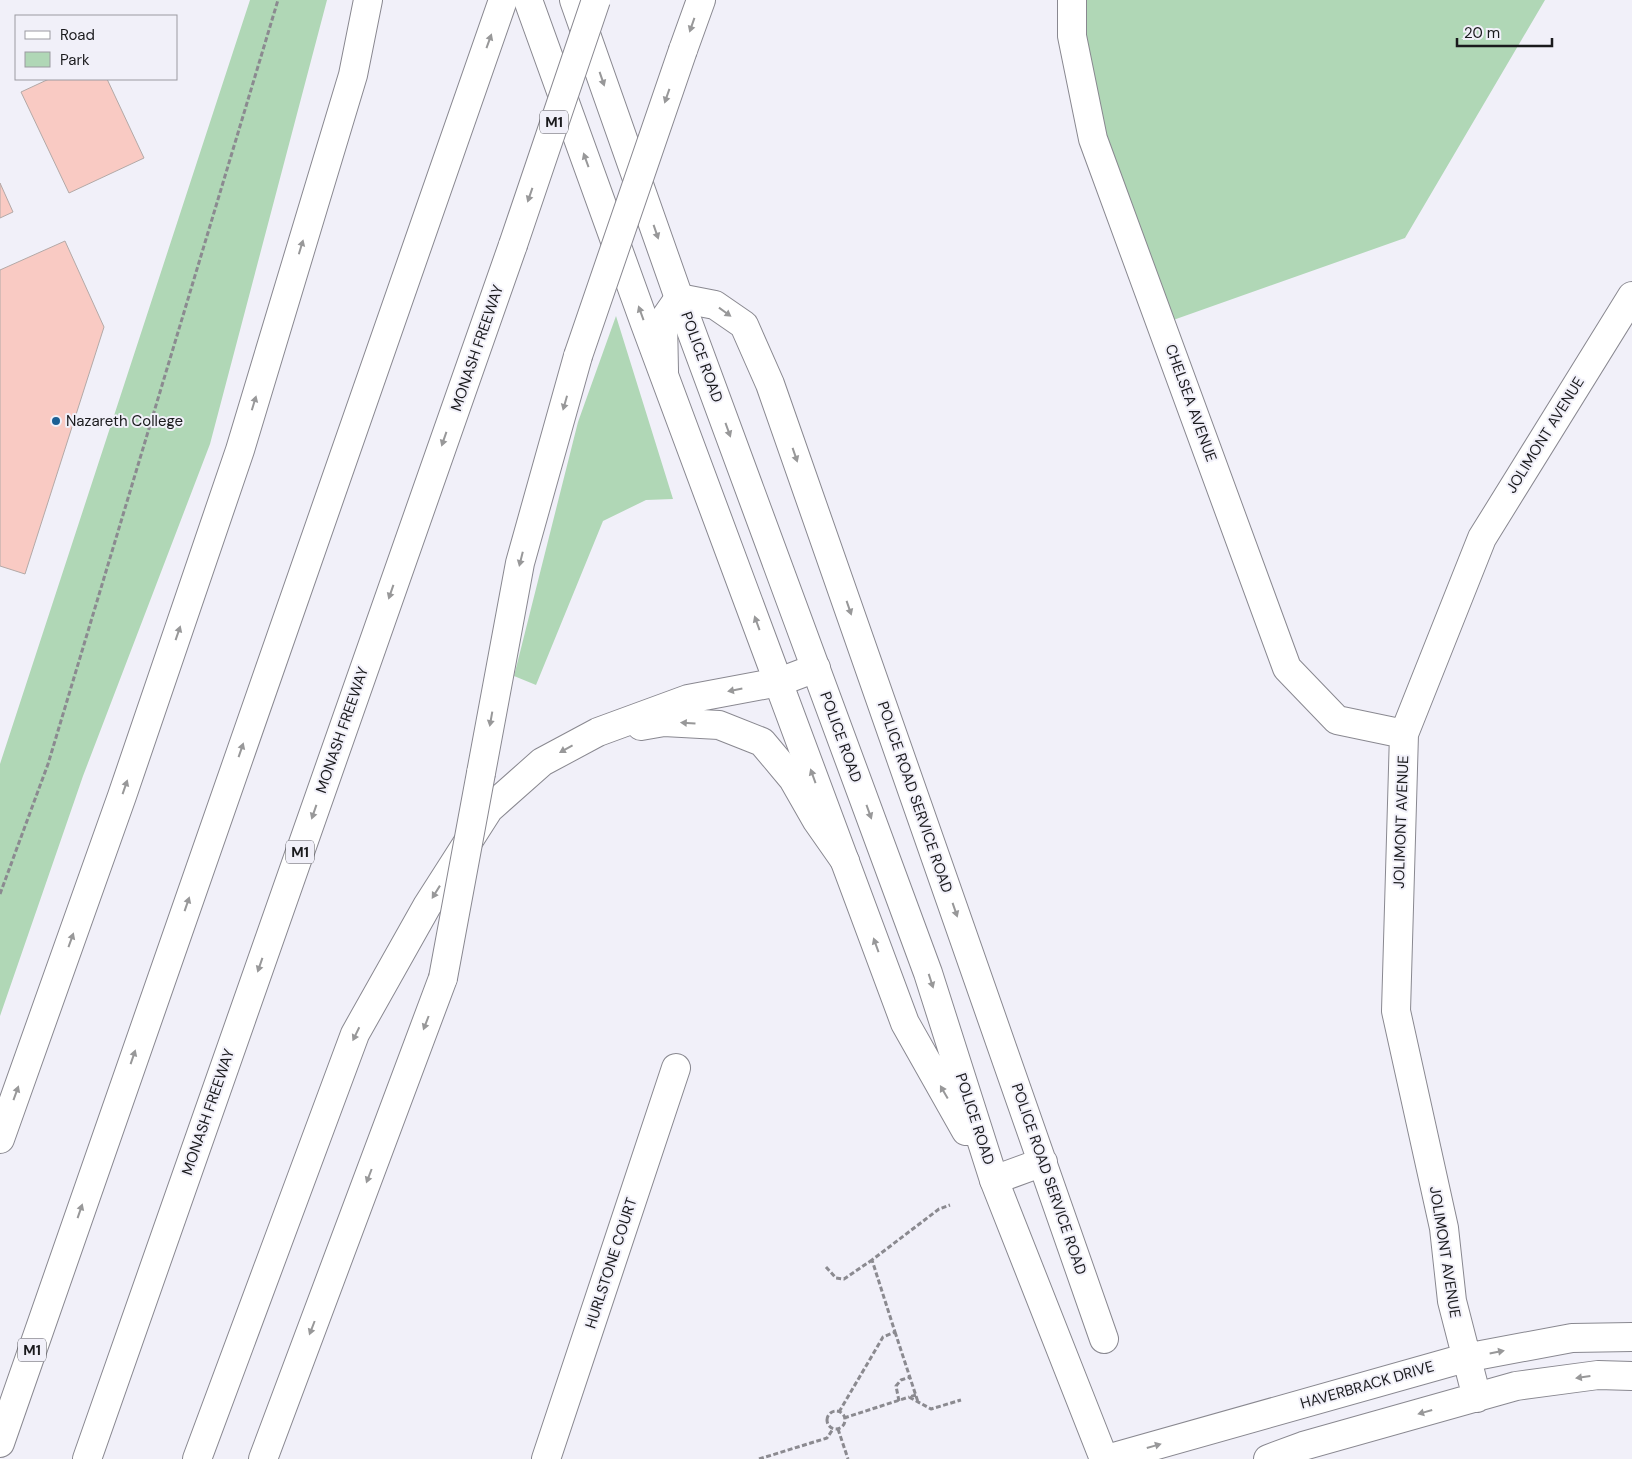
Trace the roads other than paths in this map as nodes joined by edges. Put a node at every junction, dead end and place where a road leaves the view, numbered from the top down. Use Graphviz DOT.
graph roads {
  1 [pos="368,0"];
  2 [pos="387,0"];
  3 [pos="503,0"];
  4 [pos="528,0"];
  5 [pos="574,0"];
  6 [pos="596,0"];
  7 [pos="700,0"];
  8 [pos="1072,0"];
  9 [pos="353,75"];
  10 [pos="1632,296"];
  11 [pos="680,298"];
  12 [pos="664,375"];
  13 [pos="816,668"];
  14 [pos="778,682"];
  15 [pos="598,732"];
  16 [pos="1404,734"];
  17 [pos="845,861"];
  18 [pos="676,1068"];
  19 [pos="0,1139"];
  20 [pos="1043,1162"];
  21 [pos="994,1180"];
  22 [pos="64,1257"];
  23 [pos="1632,1337"];
  24 [pos="1104,1339"];
  25 [pos="1465,1358"];
  26 [pos="1632,1376"];
  27 [pos="1476,1398"];
  28 [pos="0,1406"];
  29 [pos="0,1443"];
  30 [pos="87,1459"];
  31 [pos="197,1459"];
  32 [pos="263,1459"];
  33 [pos="546,1459"];
  34 [pos="1106,1459"];
  35 [pos="1268,1459"];
  1 -- 9 [label="main road"];
  2 -- 9 [label="main road"];
  22 -- 3 [label="main road, M1, one-way"];
  12 -- 4 [label="main road, POLICE ROAD, one-way"];
  5 -- 11 [label="main road, POLICE ROAD, one-way"];
  6 -- 30 [label="main road, MONASH FREEWAY / M1, one-way, bridge"];
  7 -- 32 [label="main road, one-way, bridge"];
  8 -- 16 [label="main road, CHELSEA AVENUE"];
  19 -- 9 [label="main road, one-way"];
  10 -- 16 [label="main road, JOLIMONT AVENUE"];
  11 -- 12 [label="main road, POLICE ROAD"];
  11 -- 13 [label="main road, POLICE ROAD, one-way"];
  11 -- 20 [label="main road, POLICE ROAD SERVICE ROAD, one-way"];
  14 -- 12 [label="main road, POLICE ROAD, one-way"];
  13 -- 14 [label="main road"];
  13 -- 21 [label="main road, POLICE ROAD, one-way"];
  14 -- 15 [label="main road, one-way"];
  17 -- 14 [label="main road, POLICE ROAD, one-way"];
  17 -- 15 [label="main road, one-way"];
  15 -- 31 [label="main road, one-way"];
  16 -- 25 [label="main road, JOLIMONT AVENUE"];
  21 -- 17 [label="main road, POLICE ROAD, one-way"];
  18 -- 33 [label="main road, HURLSTONE COURT"];
  20 -- 21 [label="main road"];
  20 -- 24 [label="main road, POLICE ROAD SERVICE ROAD"];
  21 -- 34 [label="main road, POLICE ROAD"];
  22 -- 28 [label="main road"];
  22 -- 29 [label="main road, M1"];
  25 -- 23 [label="main road, HAVERBRACK DRIVE, one-way"];
  25 -- 27 [label="main road, JOLIMONT AVENUE"];
  34 -- 25 [label="main road, HAVERBRACK DRIVE, one-way"];
  26 -- 27 [label="main road, one-way"];
  27 -- 35 [label="main road, one-way"];
}
